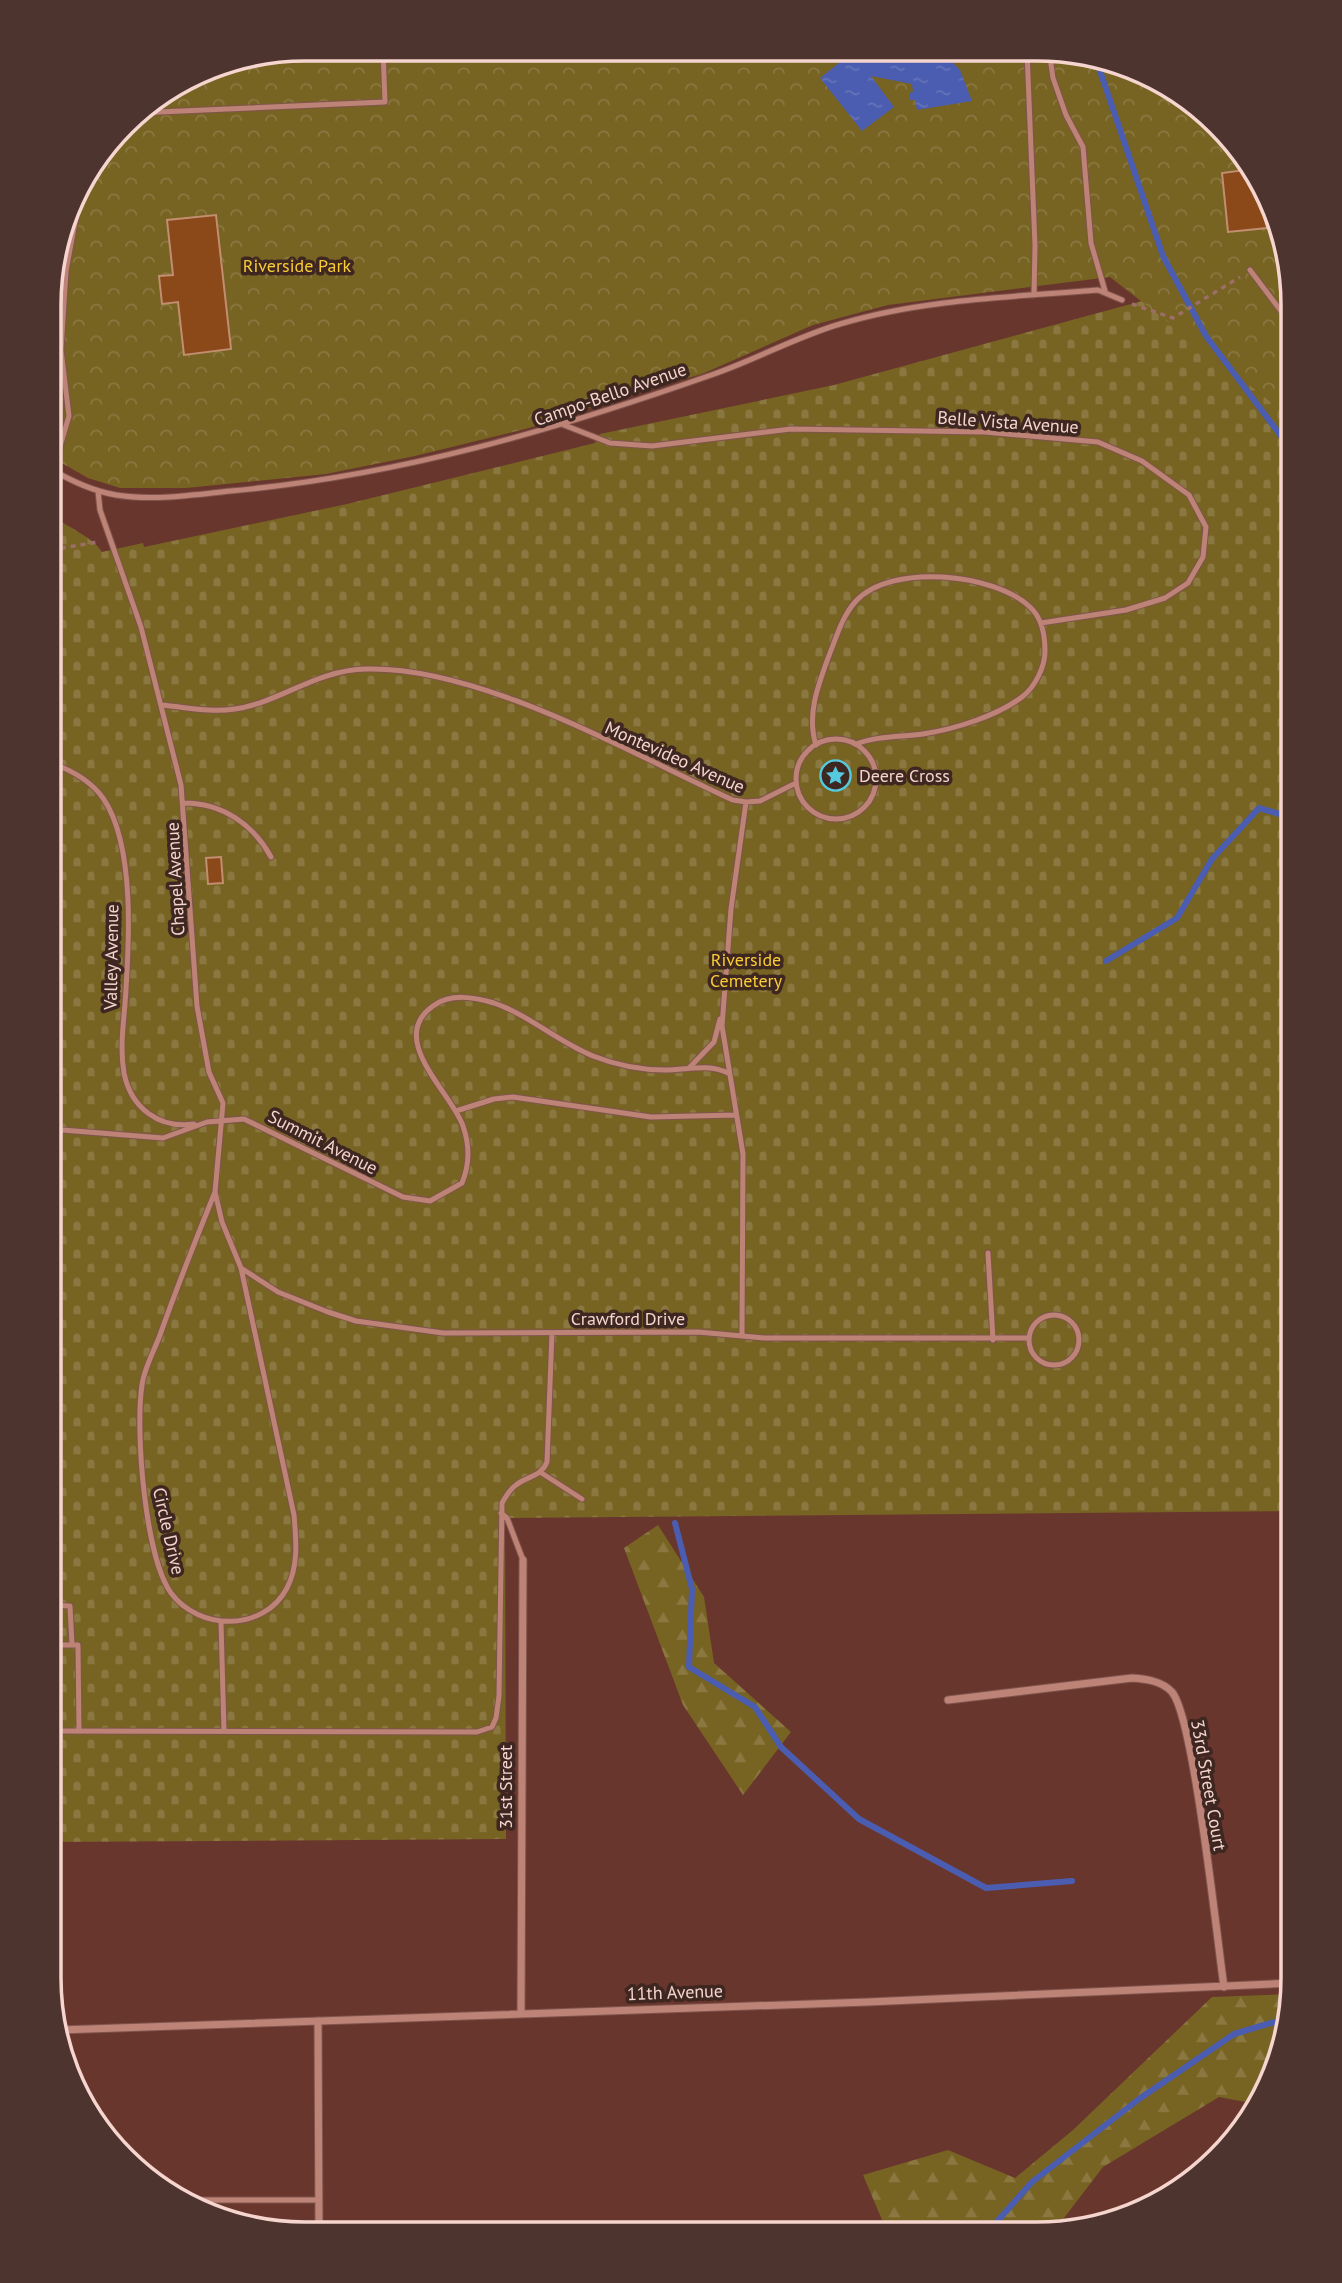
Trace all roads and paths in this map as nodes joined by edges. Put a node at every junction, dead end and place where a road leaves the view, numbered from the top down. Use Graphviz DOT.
graph roads {
  1 [pos="383,61"];
  2 [pos="1027,61"];
  3 [pos="1051,62"];
  4 [pos="157,112"];
  5 [pos="74,227"];
  6 [pos="1250,270"];
  7 [pos="1105,291"];
  8 [pos="1034,295"];
  9 [pos="1122,300"];
  10 [pos="1281,311"];
  11 [pos="61,351"];
  12 [pos="61,351"];
  13 [pos="564,425"];
  14 [pos="61,441"];
  15 [pos="61,474"];
  16 [pos="98,491"];
  17 [pos="111,540"];
  18 [pos="61,548"];
  19 [pos="1041,624"];
  20 [pos="161,705"];
  21 [pos="856,744"];
  22 [pos="816,745"];
  23 [pos="61,767"];
  24 [pos="796,783"];
  25 [pos="746,802"];
  26 [pos="184,803"];
  27 [pos="271,857"];
  28 [pos="722,1009"];
  29 [pos="687,1069"];
  30 [pos="728,1073"];
  31 [pos="456,1111"];
  32 [pos="736,1115"];
  33 [pos="224,1119"];
  34 [pos="207,1122"];
  35 [pos="61,1130"];
  36 [pos="215,1192"];
  37 [pos="988,1253"];
  38 [pos="241,1268"];
  39 [pos="552,1333"];
  40 [pos="741,1335"];
  41 [pos="1028,1338"];
  42 [pos="993,1340"];
  43 [pos="540,1472"];
  44 [pos="582,1499"];
  45 [pos="501,1513"];
  46 [pos="523,1560"];
  47 [pos="61,1606"];
  48 [pos="221,1623"];
  49 [pos="61,1645"];
  50 [pos="72,1645"];
  51 [pos="948,1700"];
  52 [pos="61,1731"];
  53 [pos="79,1731"];
  54 [pos="224,1731"];
  55 [pos="1280,1984"];
  56 [pos="1224,1987"];
  57 [pos="521,2013"];
  58 [pos="318,2021"];
  59 [pos="67,2030"];
  60 [pos="206,2200"];
  61 [pos="319,2200"];
  62 [pos="319,2222"];
  1 -- 4 [label="lane"];
  2 -- 8 [label="lane"];
  3 -- 7 [label="lane"];
  5 -- 11 [label="lane"];
  6 -- 9 [label="path"];
  6 -- 10 [label="lane"];
  7 -- 8 [label="lane, Campo-Bello Avenue"];
  7 -- 9 [label="lane"];
  8 -- 13 [label="lane, Campo-Bello Avenue"];
  12 -- 14 [label="lane"];
  13 -- 16 [label="lane, Campo-Bello Avenue"];
  13 -- 19 [label="lane, Belle Vista Avenue"];
  15 -- 16 [label="lane, Campo-Bello Avenue"];
  16 -- 17 [label="lane, Chapel Avenue"];
  17 -- 18 [label="path"];
  17 -- 20 [label="lane, Chapel Avenue"];
  19 -- 21 [label="lane"];
  19 -- 22 [label="lane"];
  20 -- 25 [label="lane, Montevideo Avenue"];
  20 -- 26 [label="lane, Chapel Avenue"];
  21 -- 22 [label="lane"];
  21 -- 24 [label="lane"];
  22 -- 24 [label="lane"];
  23 -- 34 [label="lane, Valley Avenue"];
  24 -- 25 [label="lane"];
  25 -- 28 [label="lane, Montevideo Avenue"];
  26 -- 27 [label="lane"];
  26 -- 33 [label="lane, Chapel Avenue"];
  28 -- 29 [label="lane"];
  28 -- 30 [label="lane, Montevideo Avenue"];
  29 -- 30 [label="lane, Summit Avenue"];
  29 -- 31 [label="lane, Summit Avenue"];
  30 -- 32 [label="lane, Montevideo Avenue"];
  31 -- 32 [label="lane"];
  31 -- 33 [label="lane, Summit Avenue"];
  32 -- 40 [label="lane, Montevideo Avenue"];
  33 -- 34 [label="lane, Summit Avenue"];
  33 -- 36 [label="lane, Chapel Avenue"];
  34 -- 35 [label="lane, Summit Avenue"];
  36 -- 38 [label="lane, Chapel Avenue"];
  36 -- 48 [label="lane, Circle Drive"];
  37 -- 42 [label="lane"];
  38 -- 39 [label="lane, Crawford Drive"];
  38 -- 48 [label="lane"];
  39 -- 40 [label="lane, Crawford Drive"];
  39 -- 43 [label="lane"];
  40 -- 42 [label="lane, Crawford Drive"];
  41 -- 41 [label="lane"];
  41 -- 42 [label="lane, Crawford Drive"];
  43 -- 44 [label="lane"];
  43 -- 45 [label="lane"];
  45 -- 46 [label="lane"];
  45 -- 54 [label="lane"];
  46 -- 57 [label="street, 31st Street"];
  47 -- 50 [label="lane"];
  48 -- 54 [label="lane"];
  49 -- 50 [label="lane"];
  50 -- 53 [label="lane"];
  51 -- 56 [label="street, 33rd Street Court"];
  52 -- 53 [label="lane"];
  53 -- 54 [label="lane"];
  55 -- 56 [label="street, 11th Avenue"];
  56 -- 57 [label="street, 11th Avenue"];
  57 -- 58 [label="street, 11th Avenue"];
  58 -- 59 [label="street, 11th Avenue"];
  58 -- 61 [label="street"];
  60 -- 61 [label="lane"];
  61 -- 62 [label="street"];
}
